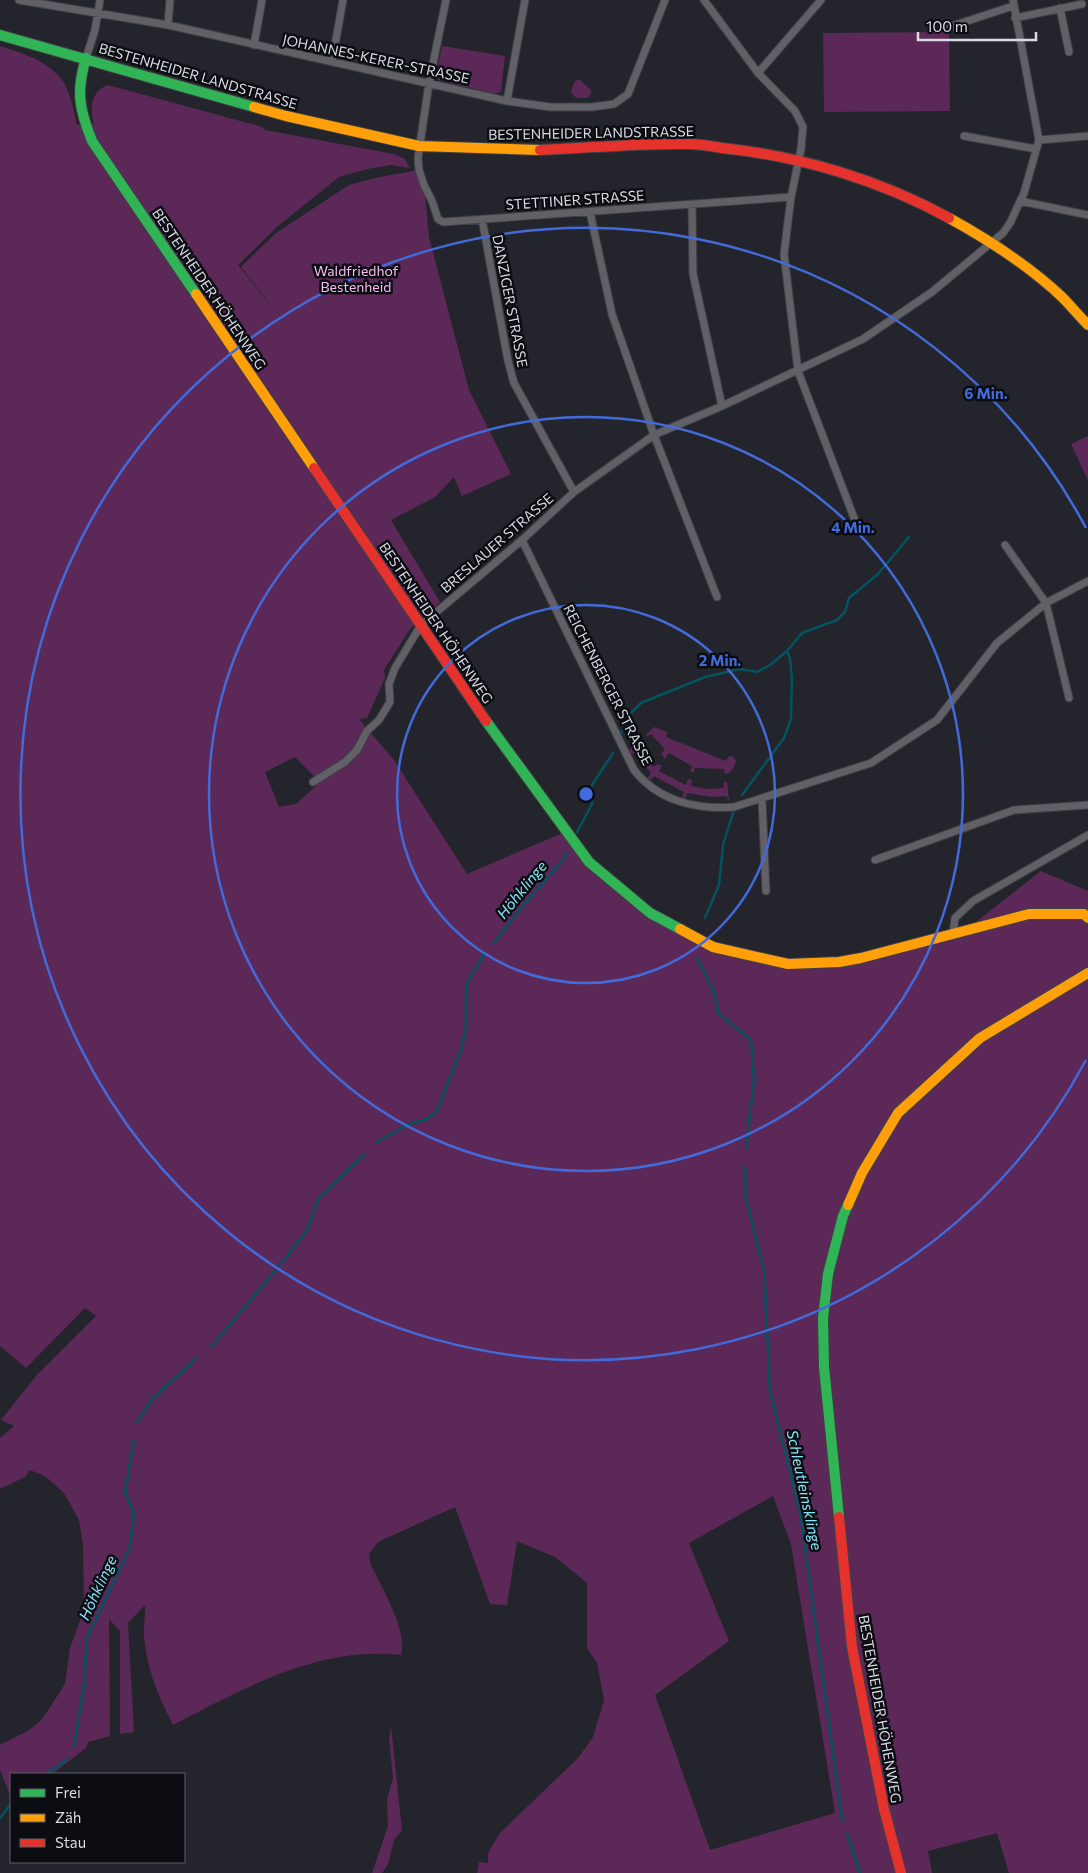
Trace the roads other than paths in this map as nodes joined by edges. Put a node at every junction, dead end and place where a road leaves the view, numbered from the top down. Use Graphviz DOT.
graph roads {
  1 [pos="19,0"];
  2 [pos="100,0"];
  3 [pos="170,0"];
  4 [pos="262,0"];
  5 [pos="343,0"];
  6 [pos="446,0"];
  7 [pos="525,0"];
  8 [pos="665,0"];
  9 [pos="704,0"];
  10 [pos="820,0"];
  11 [pos="1013,3"];
  12 [pos="1082,4"];
  13 [pos="1060,8"];
  14 [pos="99,12"];
  15 [pos="1015,18"];
  16 [pos="168,25"];
  17 [pos="949,27"];
  18 [pos="0,35"];
  19 [pos="254,45"];
  20 [pos="1069,52"];
  21 [pos="86,58"];
  22 [pos="332,62"];
  23 [pos="758,73"];
  24 [pos="429,83"];
  25 [pos="507,101"];
  26 [pos="964,136"];
  27 [pos="1088,136"];
  28 [pos="1039,140"];
  29 [pos="419,146"];
  30 [pos="1036,149"];
  31 [pos="799,160"];
  32 [pos="791,197"];
  33 [pos="1020,200"];
  34 [pos="692,204"];
  35 [pos="590,212"];
  36 [pos="1088,215"];
  37 [pos="482,219"];
  38 [pos="992,243"];
  39 [pos="1088,325"];
  40 [pos="798,371"];
  41 [pos="722,406"];
  42 [pos="654,435"];
  43 [pos="574,492"];
  44 [pos="856,523"];
  45 [pos="522,540"];
  46 [pos="1005,545"];
  47 [pos="1088,580"];
  48 [pos="717,597"];
  49 [pos="1046,603"];
  50 [pos="421,625"];
  51 [pos="1069,698"];
  52 [pos="313,782"];
  53 [pos="762,799"];
  54 [pos="1088,805"];
  55 [pos="1088,835"];
  56 [pos="875,860"];
  57 [pos="766,891"];
  58 [pos="1088,918"];
  59 [pos="953,934"];
  60 [pos="1088,973"];
  61 [pos="901,1873"];
  1 -- 14 [label="street, JOHANNES-KERER-STRASSE"];
  2 -- 14 [label="street"];
  3 -- 16 [label="street"];
  4 -- 19 [label="street"];
  5 -- 22 [label="street"];
  6 -- 24 [label="street"];
  7 -- 25 [label="street"];
  8 -- 25 [label="street, JOHANNES-KERER-STRASSE"];
  9 -- 23 [label="street"];
  10 -- 23 [label="street"];
  11 -- 15 [label="street"];
  11 -- 17 [label="street"];
  12 -- 13 [label="street"];
  13 -- 15 [label="street"];
  13 -- 20 [label="street"];
  14 -- 16 [label="street, JOHANNES-KERER-STRASSE"];
  14 -- 21 [label="street"];
  15 -- 28 [label="street"];
  16 -- 19 [label="street, JOHANNES-KERER-STRASSE"];
  18 -- 21 [label="street, BESTENHEIDER LANDSTRASSE"];
  19 -- 22 [label="street, JOHANNES-KERER-STRASSE"];
  21 -- 29 [label="street, BESTENHEIDER LANDSTRASSE"];
  21 -- 50 [label="street, BESTENHEIDER HÖHENWEG"];
  22 -- 24 [label="street, JOHANNES-KERER-STRASSE"];
  23 -- 31 [label="street"];
  24 -- 25 [label="street, JOHANNES-KERER-STRASSE"];
  24 -- 29 [label="street"];
  26 -- 30 [label="street"];
  27 -- 28 [label="street"];
  28 -- 30 [label="street, BRESLAUER STRASSE"];
  29 -- 31 [label="street, BESTENHEIDER LANDSTRASSE"];
  29 -- 37 [label="street, STETTINER STRASSE"];
  30 -- 33 [label="street, BRESLAUER STRASSE"];
  31 -- 32 [label="street"];
  31 -- 38 [label="street, BESTENHEIDER LANDSTRASSE"];
  32 -- 34 [label="street, STETTINER STRASSE"];
  32 -- 40 [label="street"];
  33 -- 36 [label="street"];
  33 -- 38 [label="street, BRESLAUER STRASSE"];
  34 -- 35 [label="street, STETTINER STRASSE"];
  34 -- 41 [label="street"];
  35 -- 37 [label="street, STETTINER STRASSE"];
  35 -- 42 [label="street"];
  37 -- 43 [label="street, DANZIGER STRASSE"];
  38 -- 39 [label="street, BESTENHEIDER LANDSTRASSE"];
  38 -- 40 [label="street, BRESLAUER STRASSE"];
  40 -- 41 [label="street, BRESLAUER STRASSE"];
  40 -- 44 [label="street"];
  41 -- 42 [label="street, BRESLAUER STRASSE"];
  42 -- 43 [label="street, BRESLAUER STRASSE"];
  42 -- 48 [label="street"];
  43 -- 45 [label="street, BRESLAUER STRASSE"];
  45 -- 50 [label="street, BRESLAUER STRASSE"];
  45 -- 53 [label="street, REICHENBERGER STRASSE"];
  46 -- 49 [label="street"];
  47 -- 49 [label="street, REICHENBERGER STRASSE"];
  49 -- 51 [label="street"];
  49 -- 53 [label="street, REICHENBERGER STRASSE"];
  50 -- 52 [label="street, BRESLAUER STRASSE"];
  50 -- 59 [label="street, BESTENHEIDER HÖHENWEG"];
  53 -- 57 [label="street"];
  54 -- 56 [label="street"];
  55 -- 59 [label="street"];
  58 -- 59 [label="street, BESTENHEIDER HÖHENWEG"];
  60 -- 61 [label="street, BESTENHEIDER HÖHENWEG"];
}
